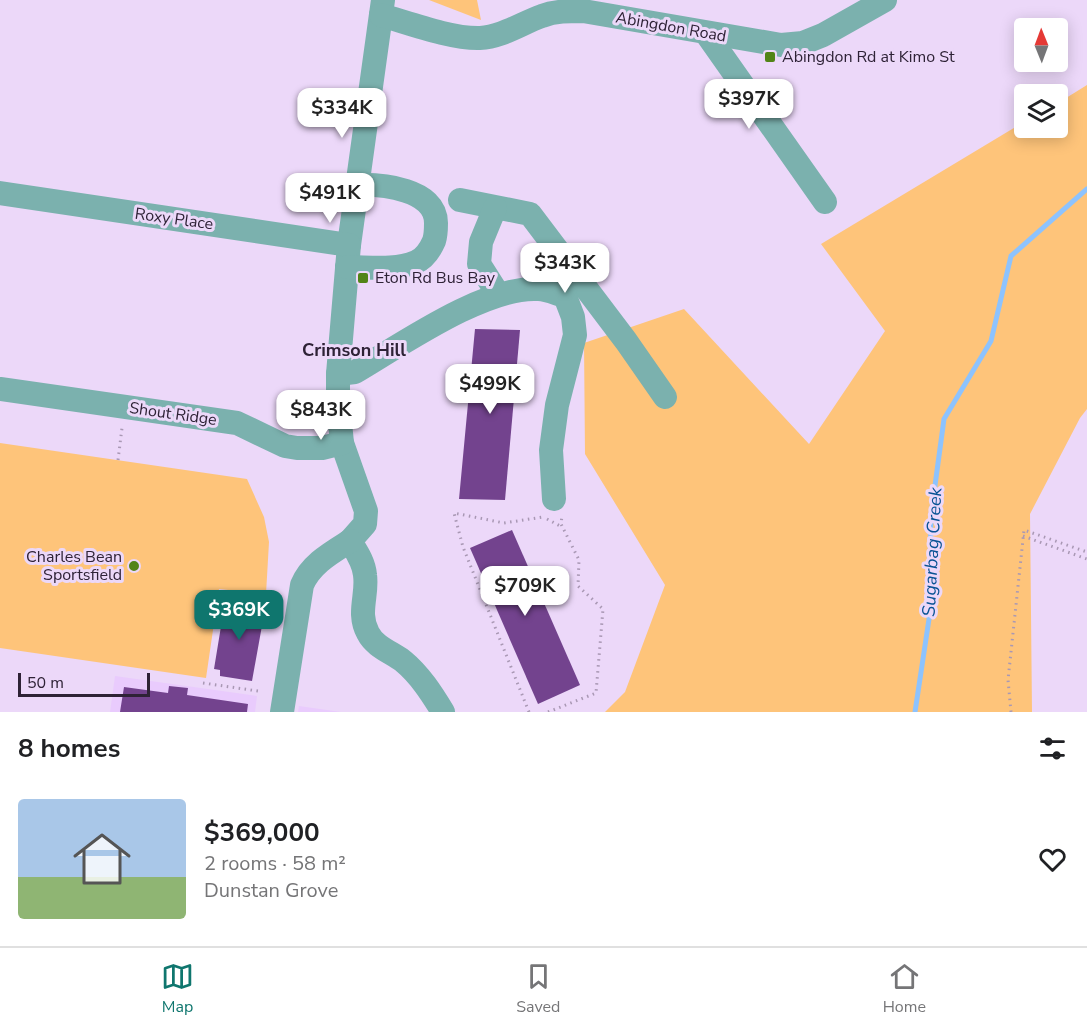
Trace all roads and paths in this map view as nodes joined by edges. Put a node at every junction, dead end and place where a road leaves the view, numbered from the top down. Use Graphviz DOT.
graph roads {
  1 [pos="885,0"];
  2 [pos="382,8"];
  3 [pos="706,33"];
  4 [pos="356,185"];
  5 [pos="0,193"];
  6 [pos="460,200"];
  7 [pos="825,202"];
  8 [pos="495,208"];
  9 [pos="348,256"];
  10 [pos="498,294"];
  11 [pos="338,374"];
  12 [pos="0,389"];
  13 [pos="665,397"];
  14 [pos="123,426"];
  15 [pos="342,443"];
  16 [pos="118,460"];
  17 [pos="549,508"];
  18 [pos="1023,536"];
  19 [pos="350,541"];
  20 [pos="1087,552"];
  21 [pos="1087,559"];
  22 [pos="203,683"];
  23 [pos="258,691"];
  24 [pos="282,712"];
  25 [pos="443,712"];
  26 [pos="529,712"];
  27 [pos="548,712"];
  28 [pos="1011,712"];
  1 -- 3 [label="street, Abingdon Road"];
  2 -- 3 [label="street, Abingdon Road"];
  2 -- 4 [label="street"];
  3 -- 7 [label="street"];
  4 -- 9 [label="street"];
  4 -- 9 [label="street"];
  5 -- 9 [label="street, Roxy Place"];
  6 -- 8 [label="street"];
  8 -- 10 [label="street"];
  8 -- 13 [label="street"];
  9 -- 11 [label="street"];
  10 -- 11 [label="street"];
  10 -- 17 [label="street"];
  11 -- 15 [label="street"];
  12 -- 15 [label="street, Shout Ridge"];
  14 -- 16 [label="path"];
  15 -- 19 [label="street"];
  17 -- 26 [label="path"];
  17 -- 27 [label="path"];
  18 -- 20 [label="path"];
  18 -- 21 [label="path"];
  18 -- 28 [label="path"];
  19 -- 24 [label="street"];
  19 -- 25 [label="street"];
  22 -- 23 [label="path"];
}
